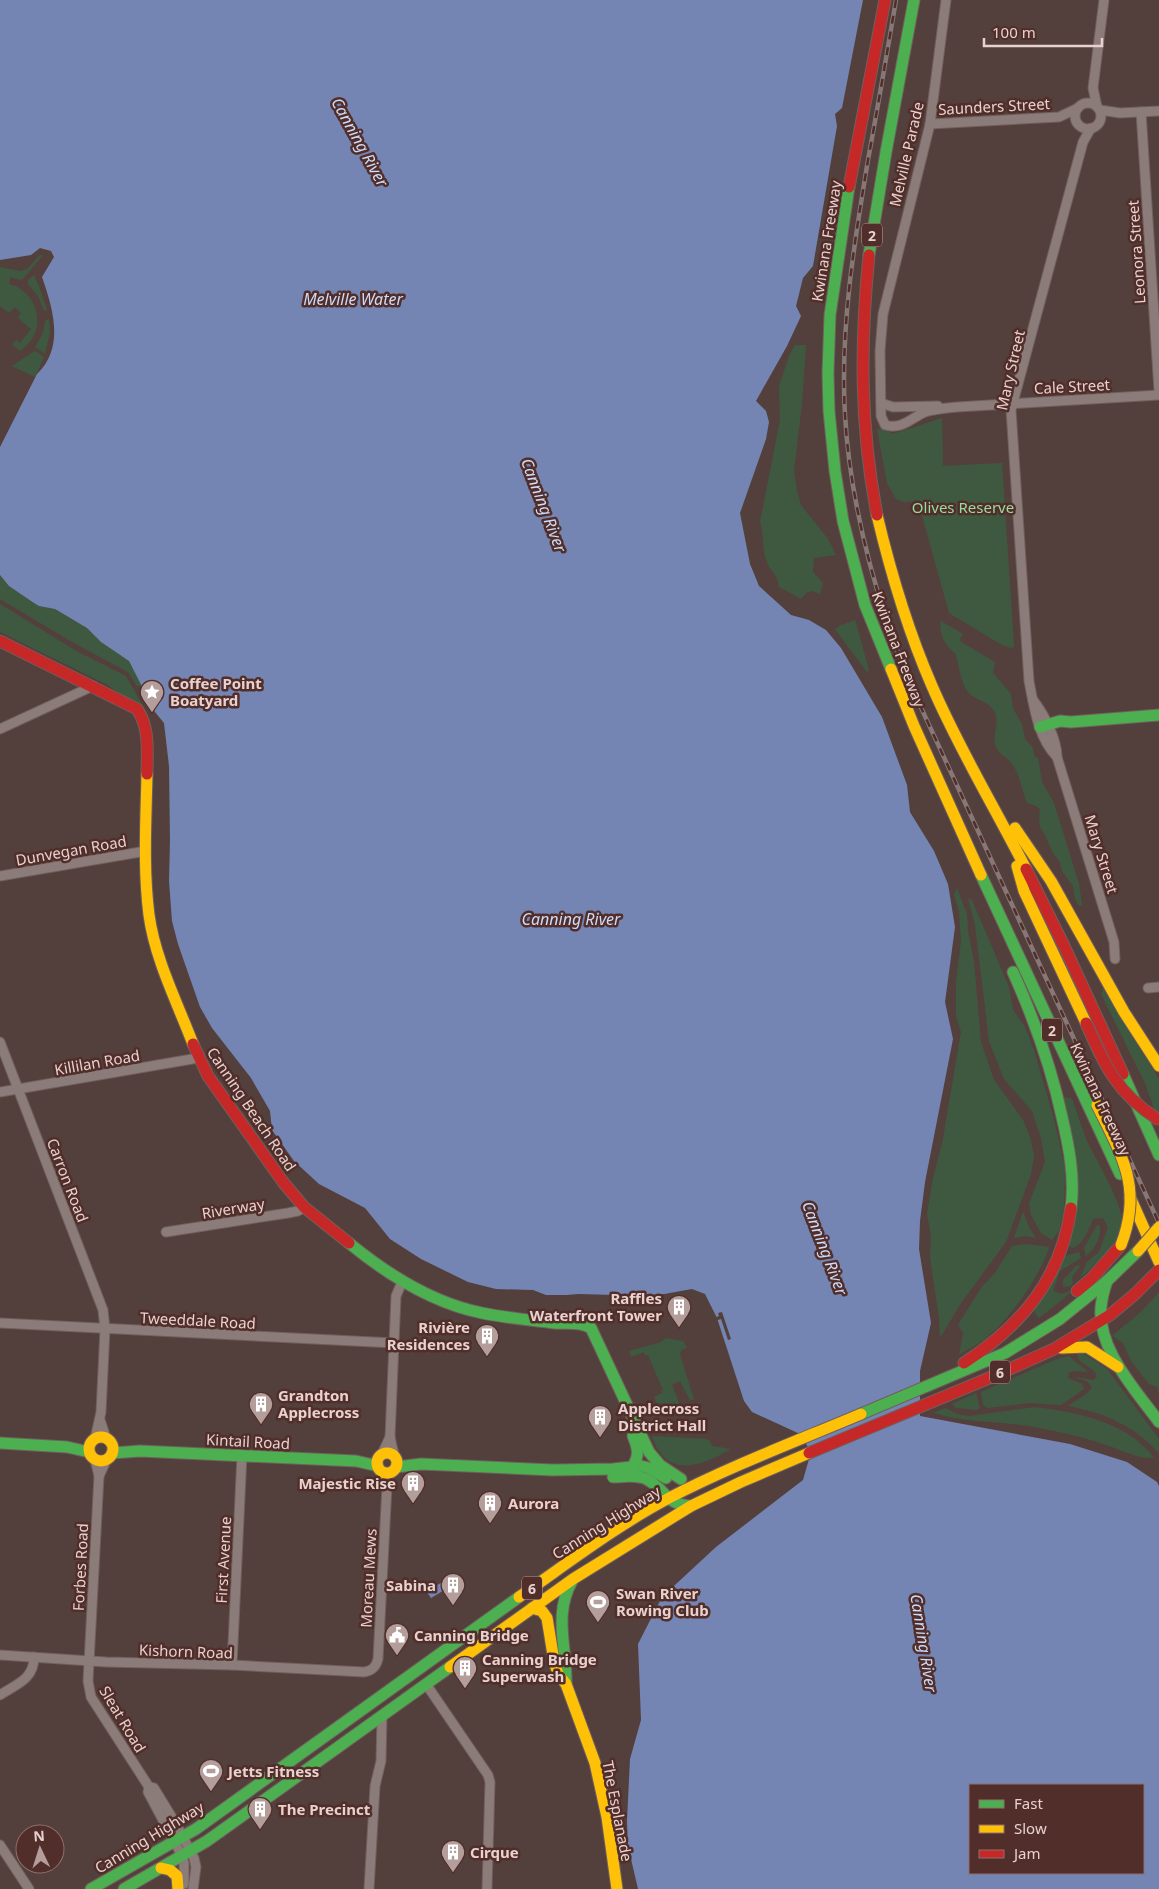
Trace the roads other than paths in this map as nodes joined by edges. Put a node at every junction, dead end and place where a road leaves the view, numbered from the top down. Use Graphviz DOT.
graph roads {
  1 [pos="885,0"];
  2 [pos="914,0"];
  3 [pos="946,0"];
  4 [pos="1104,0"];
  5 [pos="1093,88"];
  6 [pos="1080,106"];
  7 [pos="1099,108"];
  8 [pos="1159,110"];
  9 [pos="1141,112"];
  10 [pos="1120,113"];
  11 [pos="1059,117"];
  12 [pos="1099,122"];
  13 [pos="930,124"];
  14 [pos="1079,124"];
  15 [pos="1091,128"];
  16 [pos="1083,142"];
  17 [pos="1159,391"];
  18 [pos="1159,395"];
  19 [pos="881,403"];
  20 [pos="1014,403"];
  21 [pos="957,407"];
  22 [pos="0,641"];
  23 [pos="93,686"];
  24 [pos="897,686"];
  25 [pos="1159,715"];
  26 [pos="0,729"];
  27 [pos="1045,729"];
  28 [pos="976,773"];
  29 [pos="1008,834"];
  30 [pos="146,851"];
  31 [pos="0,876"];
  32 [pos="992,901"];
  33 [pos="1115,959"];
  34 [pos="1159,987"];
  35 [pos="1148,988"];
  36 [pos="0,1042"];
  37 [pos="198,1058"];
  38 [pos="1159,1066"];
  39 [pos="18,1089"];
  40 [pos="0,1092"];
  41 [pos="1159,1120"];
  42 [pos="1159,1155"];
  43 [pos="304,1207"];
  44 [pos="1159,1227"];
  45 [pos="166,1232"];
  46 [pos="1159,1262"];
  47 [pos="1159,1270"];
  48 [pos="1107,1281"];
  49 [pos="402,1282"];
  50 [pos="0,1323"];
  51 [pos="1100,1323"];
  52 [pos="566,1324"];
  53 [pos="105,1329"];
  54 [pos="1038,1333"];
  55 [pos="394,1343"];
  56 [pos="1055,1349"];
  57 [pos="1118,1366"];
  58 [pos="940,1380"];
  59 [pos="1159,1422"];
  60 [pos="0,1443"];
  61 [pos="104,1445"];
  62 [pos="68,1447"];
  63 [pos="242,1455"];
  64 [pos="92,1456"];
  65 [pos="388,1462"];
  66 [pos="632,1466"];
  67 [pos="553,1470"];
  68 [pos="99,1476"];
  69 [pos="713,1477"];
  70 [pos="681,1480"];
  71 [pos="668,1499"];
  72 [pos="691,1506"];
  73 [pos="573,1579"];
  74 [pos="532,1608"];
  75 [pos="0,1655"];
  76 [pos="34,1657"];
  77 [pos="89,1661"];
  78 [pos="232,1665"];
  79 [pos="372,1670"];
  80 [pos="426,1684"];
  81 [pos="566,1684"];
  82 [pos="0,1695"];
  83 [pos="382,1715"];
  84 [pos="179,1839"];
  85 [pos="0,1846"];
  86 [pos="186,1853"];
  87 [pos="161,1868"];
  88 [pos="29,1889"];
  89 [pos="91,1889"];
  90 [pos="124,1889"];
  91 [pos="178,1889"];
  92 [pos="183,1889"];
  93 [pos="193,1889"];
  94 [pos="369,1889"];
  95 [pos="486,1889"];
  96 [pos="617,1889"];
  1 -- 24 [label="main road, Kwinana Freeway / 2"];
  2 -- 28 [label="main road, Kwinana Freeway / 2"];
  3 -- 13 [label="street, Melville Parade"];
  4 -- 5 [label="street"];
  5 -- 6 [label="street"];
  5 -- 7 [label="street"];
  6 -- 7 [label="street"];
  6 -- 11 [label="street, Saunders Street"];
  6 -- 14 [label="street, Mary Street"];
  7 -- 10 [label="street"];
  7 -- 12 [label="street"];
  8 -- 9 [label="street"];
  9 -- 10 [label="street"];
  9 -- 17 [label="street, Leonora Street"];
  10 -- 12 [label="street"];
  11 -- 13 [label="street, Saunders Street"];
  11 -- 14 [label="street, Saunders Street"];
  12 -- 15 [label="street, Mary Street"];
  13 -- 19 [label="street, Melville Parade"];
  14 -- 15 [label="street"];
  14 -- 16 [label="street, Mary Street"];
  15 -- 16 [label="street, Mary Street"];
  16 -- 20 [label="street, Mary Street"];
  18 -- 20 [label="street, Cale Street"];
  19 -- 21 [label="street, Cale Street"];
  19 -- 21 [label="street, Cale Street"];
  20 -- 21 [label="street, Cale Street"];
  20 -- 27 [label="street, Mary Street"];
  22 -- 23 [label="main road, Canning Beach Road"];
  23 -- 26 [label="street"];
  23 -- 30 [label="main road, Canning Beach Road"];
  24 -- 32 [label="main road, Kwinana Freeway / 2"];
  24 -- 58 [label="main road"];
  25 -- 27 [label="main road"];
  27 -- 33 [label="street, Mary Street"];
  28 -- 29 [label="main road, Kwinana Freeway / 2"];
  28 -- 38 [label="main road"];
  29 -- 41 [label="main road, bridge"];
  29 -- 42 [label="main road, Kwinana Freeway / 2"];
  30 -- 31 [label="street, Dunvegan Road"];
  30 -- 37 [label="main road, Canning Beach Road"];
  32 -- 46 [label="main road, Kwinana Freeway / 2"];
  32 -- 54 [label="main road, bridge"];
  34 -- 35 [label="street"];
  36 -- 39 [label="street, Carron Road"];
  37 -- 39 [label="street, Killilan Road"];
  37 -- 43 [label="main road, Canning Beach Road"];
  39 -- 40 [label="street, Killilan Road"];
  39 -- 53 [label="street, Carron Road"];
  43 -- 45 [label="street, Riverway"];
  43 -- 49 [label="main road, Canning Beach Road"];
  44 -- 48 [label="main road, Canning Highway, bridge"];
  47 -- 51 [label="main road, Canning Highway / 6"];
  48 -- 51 [label="main road"];
  48 -- 54 [label="main road, Canning Highway / 6"];
  49 -- 52 [label="main road, Canning Beach Road"];
  49 -- 55 [label="street, Moreau Mews"];
  50 -- 53 [label="street, Tweeddale Road"];
  51 -- 56 [label="main road, Canning Highway / 6"];
  51 -- 57 [label="main road"];
  52 -- 66 [label="main road, Canning Beach Road"];
  52 -- 70 [label="main road, Canning Beach Road"];
  53 -- 55 [label="street, Tweeddale Road"];
  53 -- 61 [label="street, Forbes Road"];
  54 -- 58 [label="main road, Canning Highway / 6"];
  55 -- 65 [label="street, Moreau Mews"];
  56 -- 57 [label="main road"];
  56 -- 72 [label="main road, Canning Highway / 6"];
  57 -- 59 [label="main road"];
  58 -- 69 [label="main road, Canning Highway / 6"];
  60 -- 62 [label="main road, Kintail Road"];
  61 -- 62 [label="main road, Kintail Road"];
  61 -- 63 [label="main road, Kintail Road"];
  61 -- 64 [label="main road"];
  61 -- 64 [label="main road, Kintail Road"];
  61 -- 68 [label="street, Forbes Road"];
  62 -- 64 [label="main road, Kintail Road"];
  63 -- 65 [label="main road, Kintail Road"];
  63 -- 78 [label="street, First Avenue"];
  64 -- 68 [label="street, Forbes Road"];
  65 -- 67 [label="main road, Kintail Road"];
  65 -- 79 [label="street, Moreau Mews"];
  66 -- 67 [label="main road, Kintail Road"];
  66 -- 70 [label="main road, Kintail Road"];
  67 -- 71 [label="main road, Kintail Road"];
  68 -- 77 [label="street, Forbes Road"];
  69 -- 70 [label="main road, Kintail Road"];
  69 -- 71 [label="main road, Canning Highway / 6"];
  71 -- 72 [label="main road"];
  71 -- 84 [label="main road, Canning Highway / 6"];
  72 -- 73 [label="main road, Canning Highway / 6"];
  73 -- 74 [label="main road, Canning Highway / 6"];
  73 -- 81 [label="main road, The Esplanade"];
  74 -- 80 [label="main road, Canning Highway / 6"];
  74 -- 81 [label="main road, The Esplanade"];
  75 -- 76 [label="street, Kishorn Road"];
  76 -- 77 [label="street, Kishorn Road"];
  76 -- 82 [label="street"];
  77 -- 78 [label="street, Kishorn Road"];
  77 -- 84 [label="street, Sleat Road"];
  78 -- 79 [label="street, Kishorn Road"];
  80 -- 83 [label="main road, Canning Highway / 6"];
  80 -- 95 [label="street"];
  81 -- 96 [label="main road, The Esplanade"];
  83 -- 86 [label="main road, Canning Highway / 6"];
  83 -- 94 [label="street"];
  84 -- 86 [label="street, Sleat Road"];
  84 -- 89 [label="main road, Canning Highway / 6"];
  85 -- 88 [label="street"];
  86 -- 87 [label="main road, Canning Highway / 6"];
  86 -- 92 [label="street, Sleat Road"];
  86 -- 93 [label="street, Sleat Road"];
  87 -- 90 [label="main road, Canning Highway / 6"];
  87 -- 91 [label="main road"];
}
